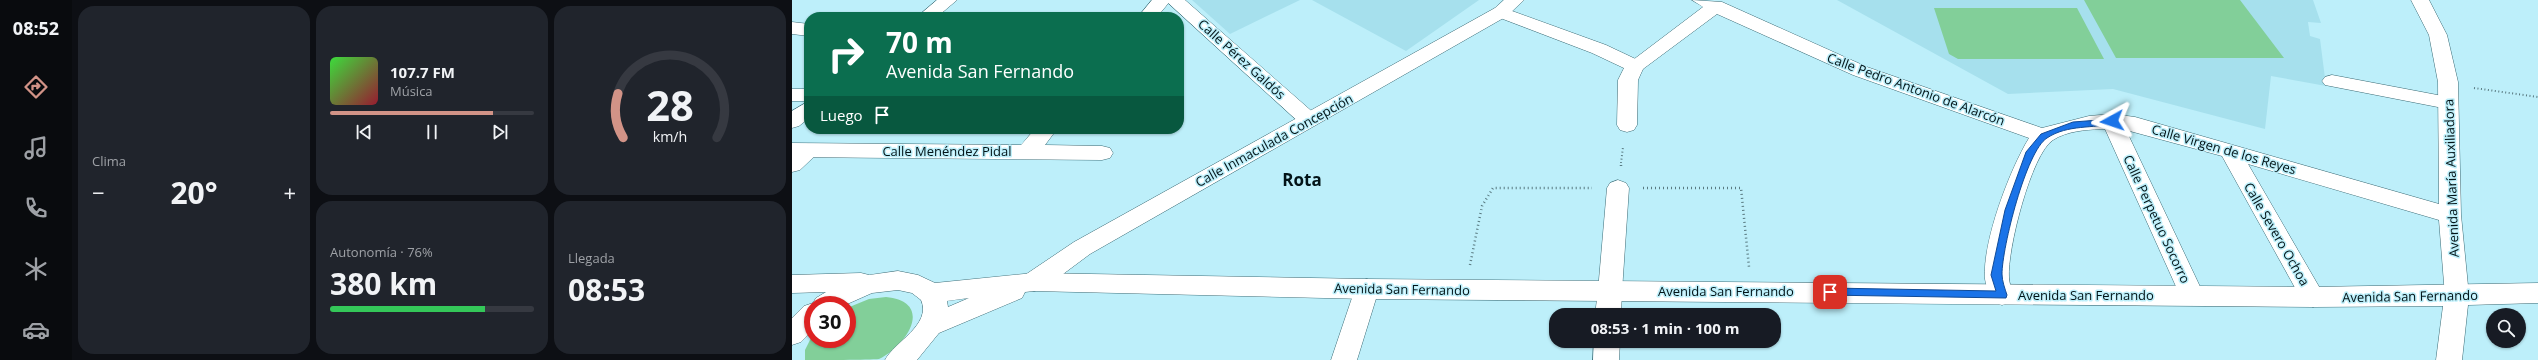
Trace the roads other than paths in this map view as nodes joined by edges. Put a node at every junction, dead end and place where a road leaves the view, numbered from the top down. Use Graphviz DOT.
graph roads {
  1 [pos="948,0"];
  2 [pos="1162,0"];
  3 [pos="1174,0"];
  4 [pos="2420,0"];
  5 [pos="1708,3"];
  6 [pos="1508,6"];
  7 [pos="932,12"];
  8 [pos="1151,12"];
  9 [pos="792,28"];
  10 [pos="804,29"];
  11 [pos="1634,66"];
  12 [pos="2332,81"];
  13 [pos="792,95"];
  14 [pos="804,95"];
  15 [pos="2448,103"];
  16 [pos="804,112"];
  17 [pos="1309,120"];
  18 [pos="792,121"];
  19 [pos="2112,121"];
  20 [pos="1627,125"];
  21 [pos="1043,134"];
  22 [pos="2044,136"];
  23 [pos="2229,150"];
  24 [pos="801,151"];
  25 [pos="1027,152"];
  26 [pos="1102,153"];
  27 [pos="792,165"];
  28 [pos="1618,188"];
  29 [pos="2450,215"];
  30 [pos="882,282"];
  31 [pos="1034,282"];
  32 [pos="792,284"];
  33 [pos="1367,289"];
  34 [pos="1610,291"];
  35 [pos="2538,293"];
  36 [pos="932,294"];
  37 [pos="2002,295"];
  38 [pos="2192,295"];
  39 [pos="842,296"];
  40 [pos="2457,296"];
  41 [pos="2313,297"];
  42 [pos="1609,308"];
  43 [pos="804,322"];
  44 [pos="931,325"];
  45 [pos="792,335"];
  46 [pos="1607,348"];
  47 [pos="903,358"];
  48 [pos="1344,360"];
  49 [pos="1606,360"];
  50 [pos="2449,360"];
  1 -- 7 [label="street"];
  2 -- 8 [label="street"];
  3 -- 17 [label="street, Calle Pérez Galdós"];
  4 -- 15 [label="street, Avenida María Auxiliadora"];
  5 -- 11 [label="street"];
  5 -- 22 [label="street, Calle Pedro Antonio de Alarcón"];
  6 -- 11 [label="street"];
  6 -- 17 [label="street, Calle Inmaculada Concepción"];
  9 -- 10 [label="street"];
  11 -- 20 [label="street"];
  12 -- 15 [label="street"];
  13 -- 14 [label="street"];
  15 -- 29 [label="street, Avenida María Auxiliadora"];
  16 -- 18 [label="street"];
  17 -- 31 [label="street, Calle Inmaculada Concepción"];
  19 -- 22 [label="street, Calle Virgen de los Reyes"];
  19 -- 23 [label="street, Calle Virgen de los Reyes"];
  19 -- 38 [label="street, Calle Perpetuo Socorro"];
  21 -- 25 [label="street"];
  22 -- 37 [label="street, Calle Virgen de los Reyes"];
  23 -- 29 [label="street, Calle Virgen de los Reyes"];
  23 -- 41 [label="street, Calle Severo Ochoa"];
  24 -- 25 [label="street, Calle Menéndez Pidal"];
  24 -- 27 [label="street"];
  25 -- 26 [label="street, Calle Menéndez Pidal"];
  28 -- 34 [label="street"];
  29 -- 40 [label="street, Avenida María Auxiliadora"];
  30 -- 32 [label="street"];
  30 -- 36 [label="street"];
  30 -- 39 [label="street"];
  31 -- 33 [label="street, Avenida San Fernando"];
  31 -- 36 [label="street, Avenida San Fernando"];
  31 -- 44 [label="street, Avenida San Fernando"];
  33 -- 34 [label="street, Avenida San Fernando"];
  33 -- 48 [label="street"];
  34 -- 37 [label="street, Avenida San Fernando"];
  34 -- 42 [label="street"];
  35 -- 40 [label="street, Avenida San Fernando"];
  36 -- 44 [label="street"];
  37 -- 38 [label="street, Avenida San Fernando"];
  38 -- 41 [label="street, Avenida San Fernando"];
  40 -- 41 [label="street, Avenida San Fernando"];
  40 -- 50 [label="street, Avenida María Auxiliadora"];
  43 -- 45 [label="street"];
  44 -- 47 [label="street"];
  46 -- 49 [label="street"];
}
